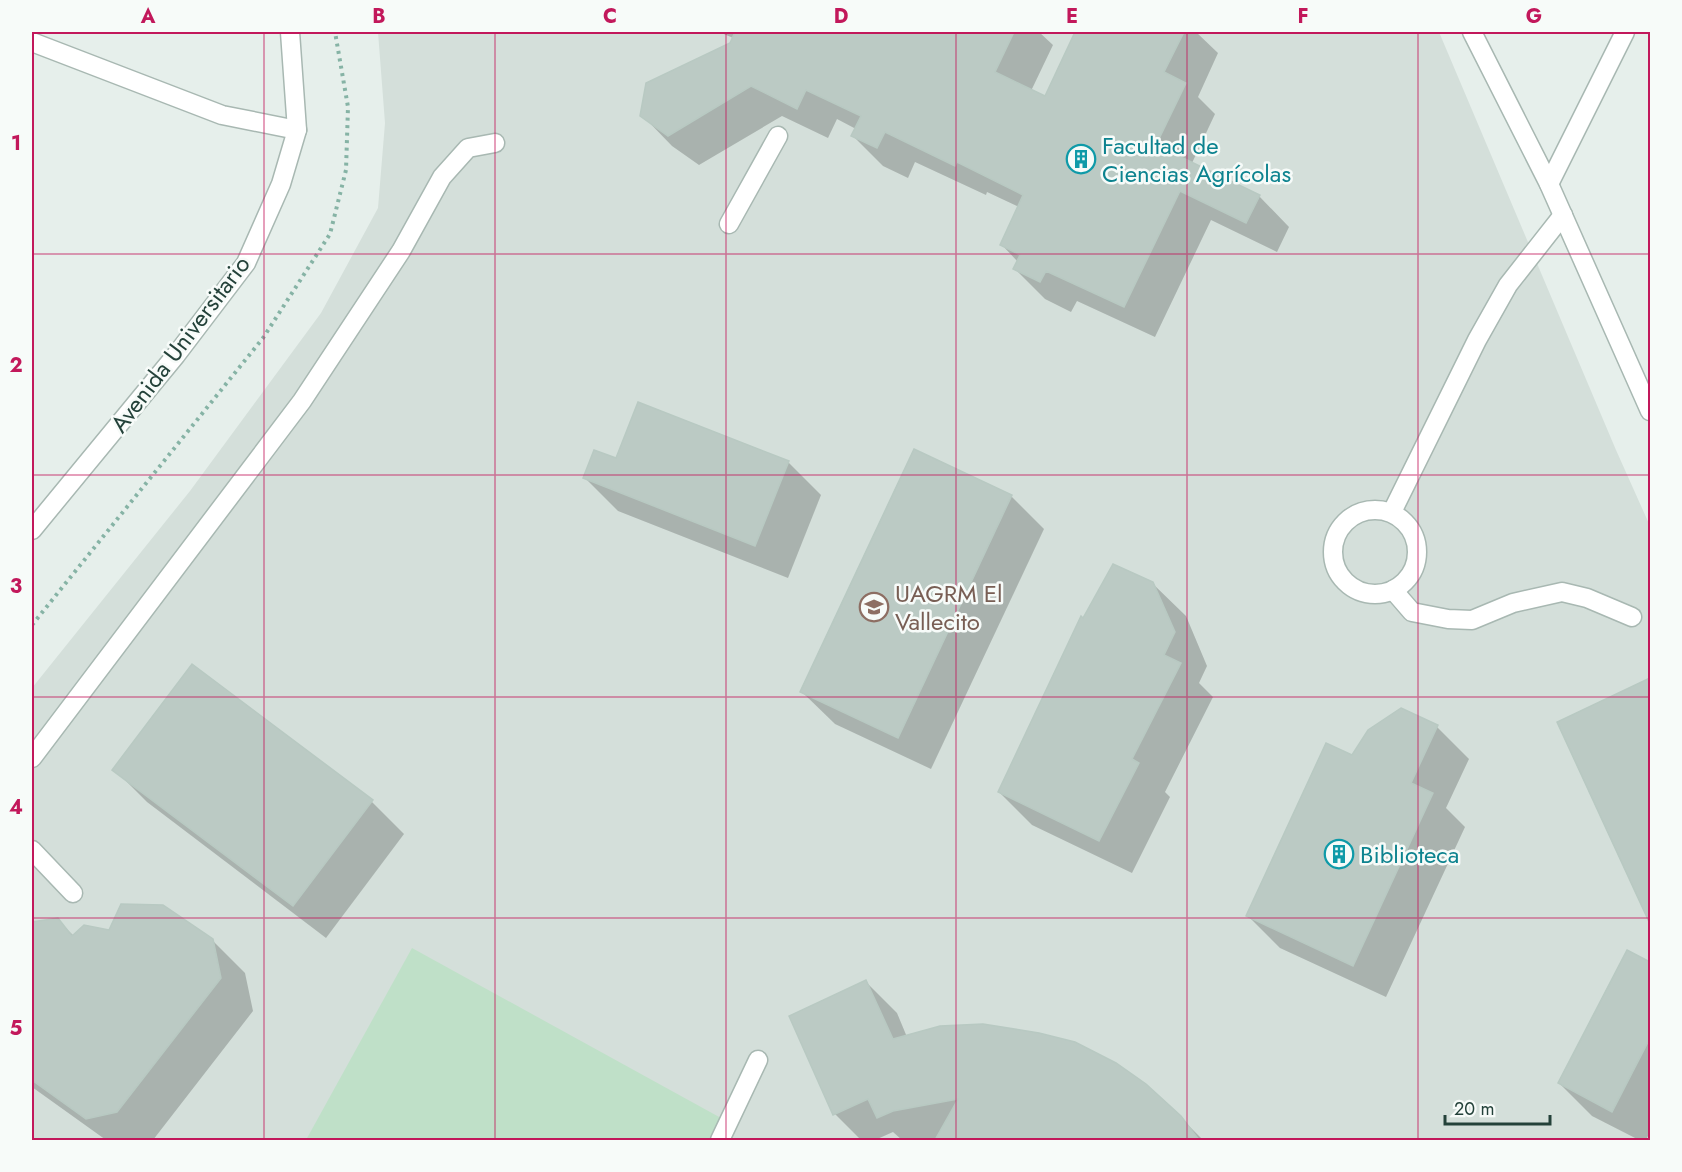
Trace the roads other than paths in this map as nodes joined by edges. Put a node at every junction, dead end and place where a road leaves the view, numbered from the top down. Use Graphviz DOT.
graph roads {
  1 [pos="290,32"];
  2 [pos="1472,32"];
  3 [pos="1625,32"];
  4 [pos="32,42"];
  5 [pos="297,130"];
  6 [pos="778,136"];
  7 [pos="495,143"];
  8 [pos="1549,184"];
  9 [pos="1563,215"];
  10 [pos="729,224"];
  11 [pos="1643,375"];
  12 [pos="1650,411"];
  13 [pos="1392,513"];
  14 [pos="32,530"];
  15 [pos="1393,590"];
  16 [pos="1632,617"];
  17 [pos="32,758"];
  18 [pos="32,849"];
  19 [pos="73,893"];
  20 [pos="758,1060"];
  21 [pos="720,1140"];
  1 -- 5 [label="street, Avenida Universitario"];
  2 -- 8 [label="street"];
  3 -- 8 [label="street"];
  4 -- 5 [label="street"];
  5 -- 14 [label="street, Avenida Universitario"];
  6 -- 10 [label="street"];
  7 -- 17 [label="street"];
  8 -- 9 [label="street"];
  9 -- 11 [label="street"];
  9 -- 13 [label="street"];
  11 -- 12 [label="street"];
  13 -- 15 [label="street"];
  13 -- 15 [label="street"];
  15 -- 16 [label="street"];
  18 -- 19 [label="street"];
  20 -- 21 [label="street"];
}
